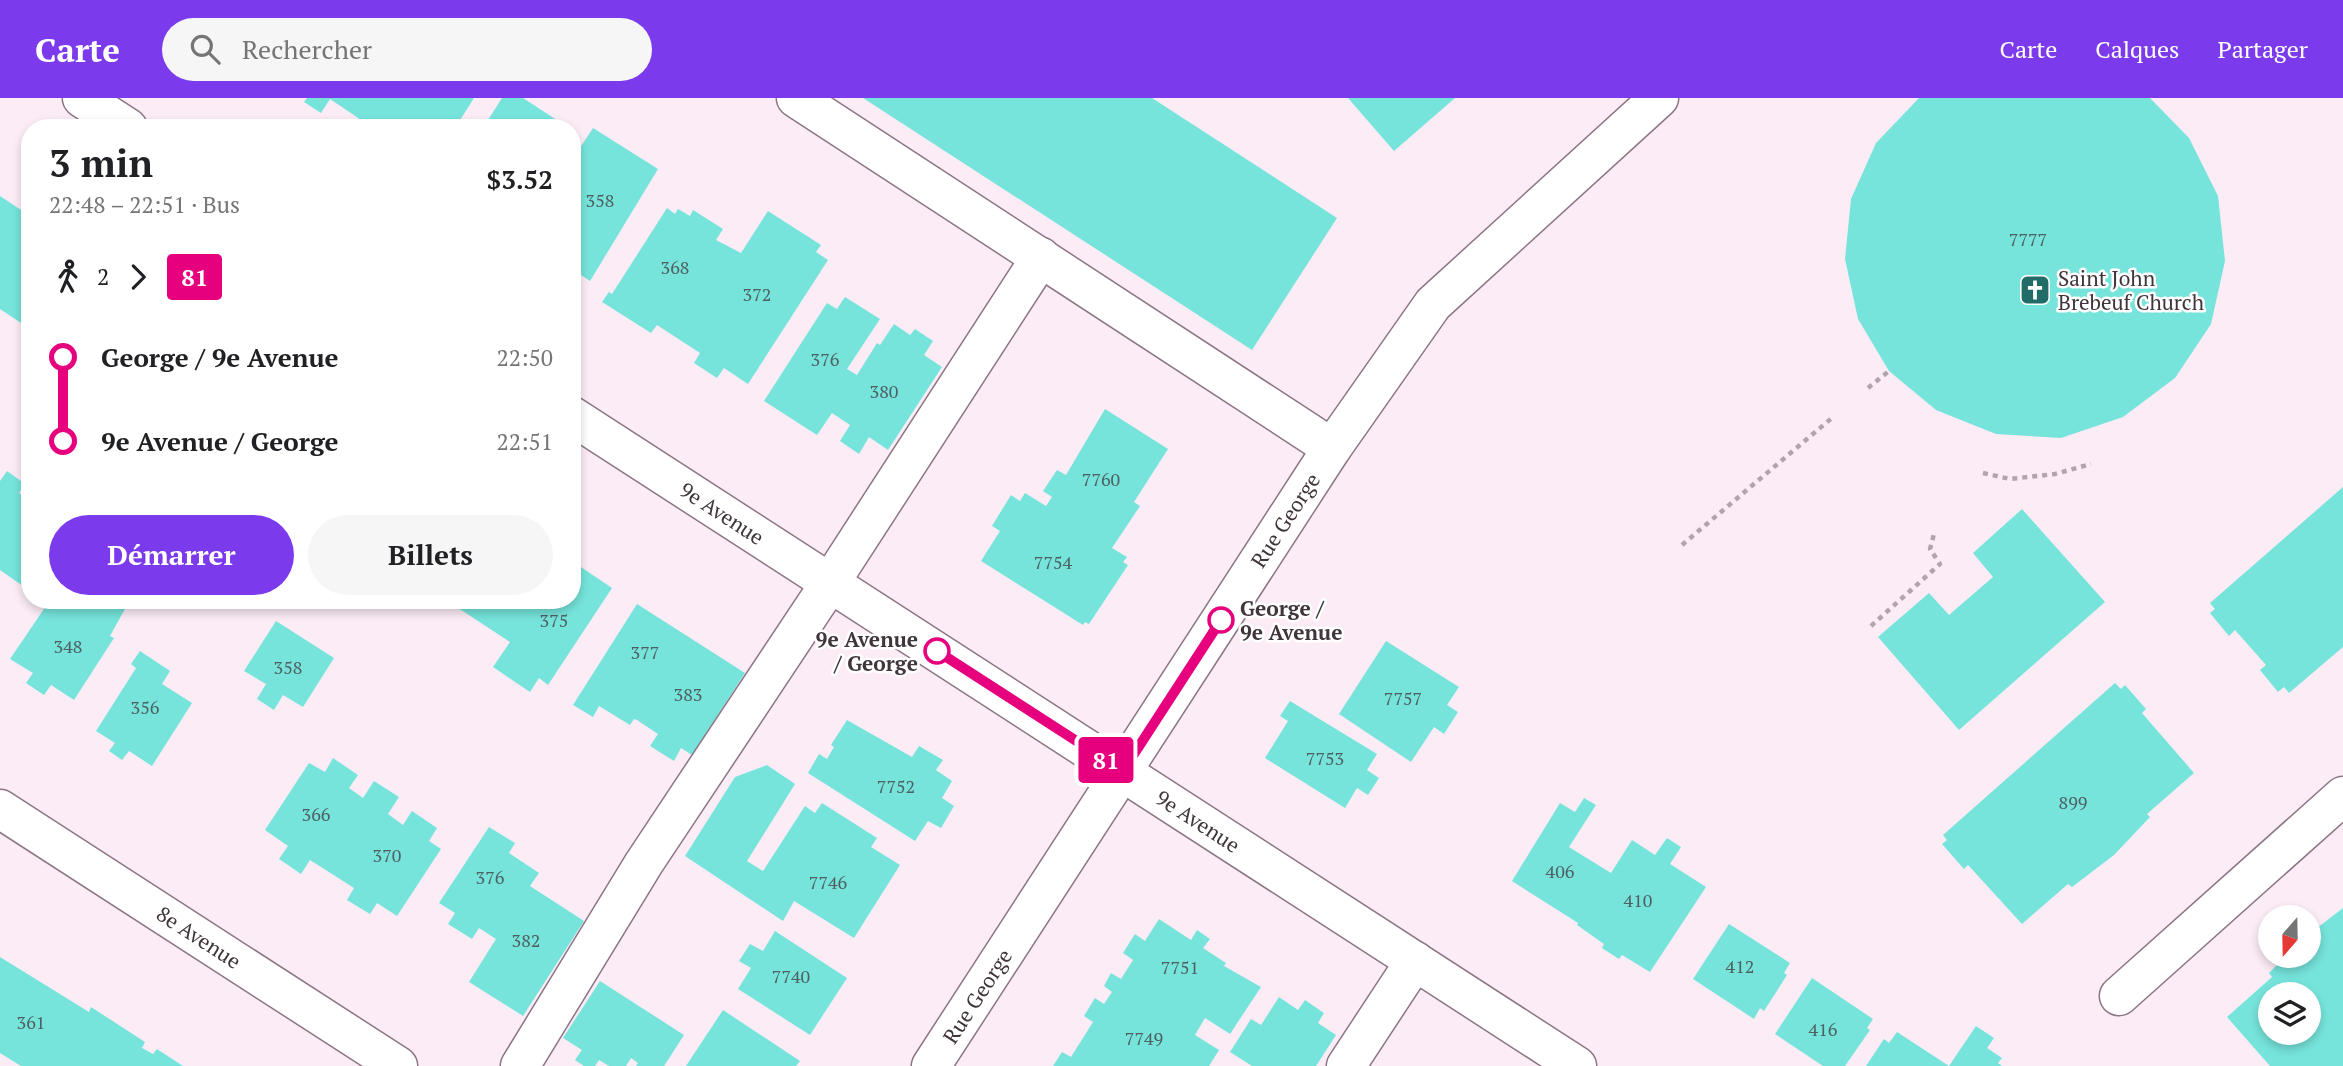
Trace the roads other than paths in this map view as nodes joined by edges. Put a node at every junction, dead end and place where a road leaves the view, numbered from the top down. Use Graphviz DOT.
graph roads {
  1 [pos="82,98"];
  2 [pos="796,98"];
  3 [pos="1659,98"];
  4 [pos="114,119"];
  5 [pos="1041,257"];
  6 [pos="581,422"];
  7 [pos="1332,448"];
  8 [pos="830,583"];
  9 [pos="1123,771"];
  10 [pos="2343,796"];
  11 [pos="0,809"];
  12 [pos="1415,961"];
  13 [pos="2119,996"];
  14 [pos="398,1066"];
  15 [pos="520,1066"];
  16 [pos="931,1066"];
  17 [pos="1346,1066"];
  18 [pos="1577,1066"];
  1 -- 4 [label="street"];
  2 -- 5 [label="street"];
  3 -- 7 [label="street, Rue George"];
  5 -- 7 [label="street"];
  5 -- 8 [label="street"];
  6 -- 8 [label="street, 9e Avenue"];
  7 -- 9 [label="street, Rue George"];
  8 -- 9 [label="street, 9e Avenue"];
  8 -- 15 [label="street"];
  9 -- 12 [label="street, 9e Avenue"];
  9 -- 16 [label="street, Rue George"];
  10 -- 13 [label="street"];
  11 -- 14 [label="street, 8e Avenue"];
  12 -- 17 [label="street"];
  12 -- 18 [label="street, 9e Avenue"];
}
